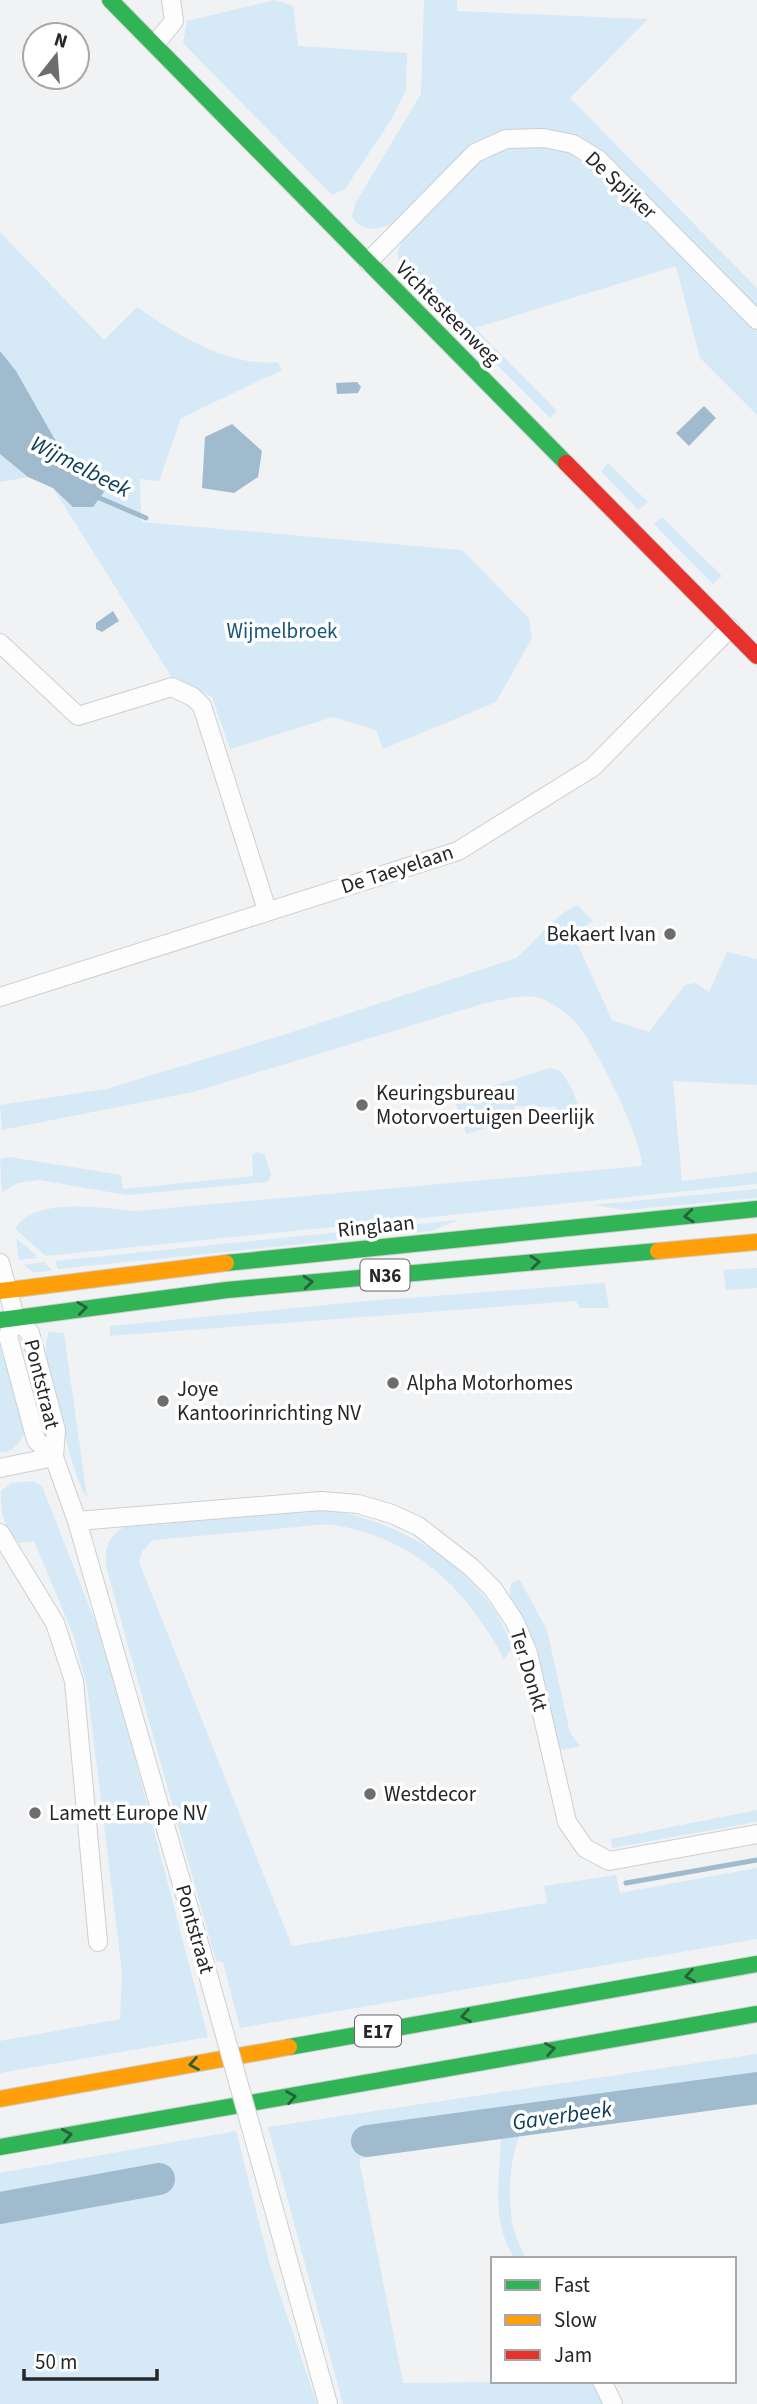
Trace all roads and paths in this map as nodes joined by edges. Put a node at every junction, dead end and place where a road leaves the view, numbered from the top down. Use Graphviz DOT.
graph roads {
  1 [pos="110,0"];
  2 [pos="171,0"];
  3 [pos="155,44"];
  4 [pos="368,262"];
  5 [pos="757,320"];
  6 [pos="730,628"];
  7 [pos="0,643"];
  8 [pos="757,656"];
  9 [pos="267,910"];
  10 [pos="0,997"];
  11 [pos="757,1209"];
  12 [pos="757,1241"];
  13 [pos="0,1263"];
  14 [pos="4,1291"];
  15 [pos="7,1318"];
  16 [pos="54,1457"];
  17 [pos="0,1468"];
  18 [pos="77,1521"];
  19 [pos="0,1533"];
  20 [pos="757,1834"];
  21 [pos="98,1942"];
  22 [pos="757,1964"];
  23 [pos="757,2016"];
  24 [pos="0,2099"];
  25 [pos="0,2147"];
  26 [pos="603,2383"];
  27 [pos="328,2404"];
  28 [pos="613,2404"];
  1 -- 3 [label="main road, Vichtesteenweg"];
  2 -- 3 [label="street"];
  3 -- 4 [label="main road, Vichtesteenweg"];
  4 -- 5 [label="street, De Spijker"];
  4 -- 6 [label="main road, Vichtesteenweg"];
  6 -- 8 [label="main road, Vichtesteenweg"];
  6 -- 9 [label="street, De Taeyelaan"];
  7 -- 9 [label="street"];
  9 -- 10 [label="street, De Taeyelaan"];
  11 -- 14 [label="main road, Ringlaan / N36, one-way"];
  15 -- 12 [label="main road, N36, one-way"];
  13 -- 14 [label="street, Pontstraat"];
  14 -- 15 [label="street, Pontstraat"];
  15 -- 16 [label="street, Pontstraat"];
  16 -- 17 [label="street"];
  16 -- 18 [label="street, Pontstraat"];
  18 -- 20 [label="street, Ter Donkt"];
  18 -- 27 [label="street, Pontstraat, bridge"];
  19 -- 21 [label="street"];
  22 -- 24 [label="main road, E17, one-way"];
  25 -- 23 [label="main road, E17, one-way"];
  26 -- 28 [label="street"];
}
